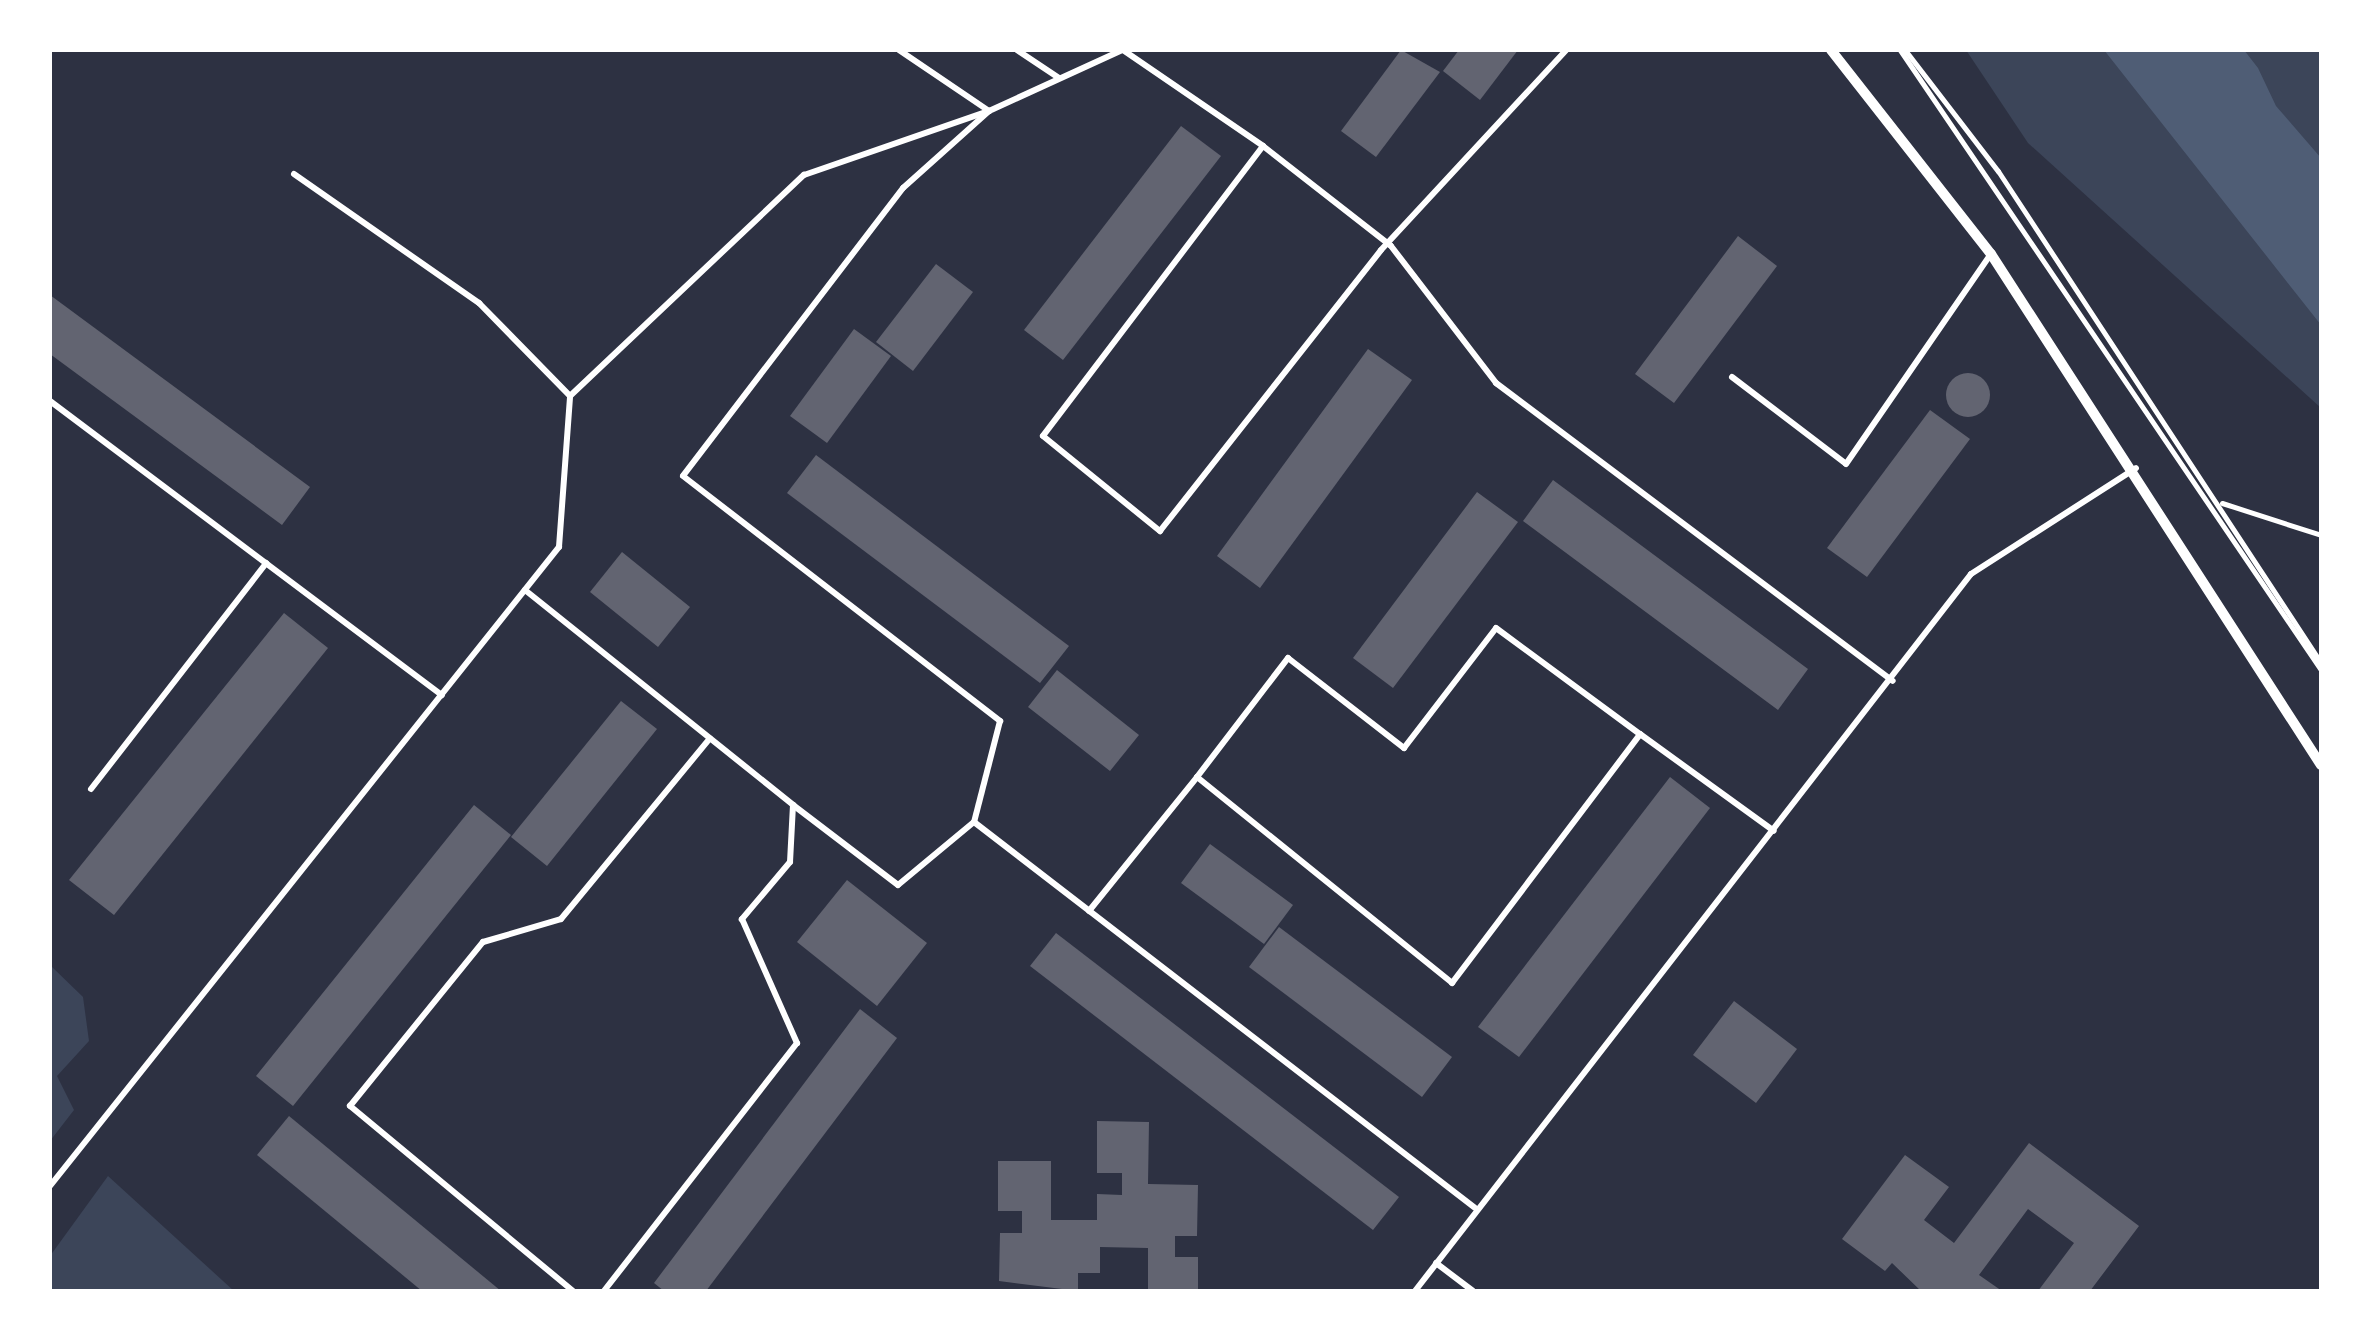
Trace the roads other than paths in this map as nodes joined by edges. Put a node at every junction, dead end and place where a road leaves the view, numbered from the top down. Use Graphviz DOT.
graph roads {
  1 [pos="899,50"];
  2 [pos="1017,50"];
  3 [pos="1122,50"];
  4 [pos="1566,50"];
  5 [pos="1831,50"];
  6 [pos="1060,79"];
  7 [pos="990,111"];
  8 [pos="1263,146"];
  9 [pos="294,174"];
  10 [pos="1391,246"];
  11 [pos="1990,254"];
  12 [pos="1732,377"];
  13 [pos="570,396"];
  14 [pos="50,401"];
  15 [pos="2136,468"];
  16 [pos="266,563"];
  17 [pos="526,590"];
  18 [pos="1893,681"];
  19 [pos="442,695"];
  20 [pos="1640,734"];
  21 [pos="710,738"];
  22 [pos="2321,765"];
  23 [pos="1197,777"];
  24 [pos="91,788"];
  25 [pos="793,805"];
  26 [pos="974,822"];
  27 [pos="1774,831"];
  28 [pos="1090,911"];
  29 [pos="50,1186"];
  30 [pos="1475,1208"];
  31 [pos="1436,1263"];
  32 [pos="573,1291"];
  33 [pos="604,1291"];
  34 [pos="1415,1291"];
  35 [pos="1473,1291"];
  1 -- 7 [label="lane"];
  2 -- 6 [label="lane"];
  3 -- 6 [label="lane"];
  3 -- 8 [label="lane"];
  4 -- 10 [label="lane"];
  5 -- 11 [label="street"];
  6 -- 7 [label="lane"];
  7 -- 13 [label="lane"];
  7 -- 26 [label="lane"];
  8 -- 10 [label="lane"];
  8 -- 10 [label="lane"];
  9 -- 13 [label="lane"];
  10 -- 18 [label="lane"];
  11 -- 12 [label="lane"];
  11 -- 15 [label="street"];
  13 -- 17 [label="lane"];
  14 -- 16 [label="lane"];
  15 -- 18 [label="lane"];
  15 -- 22 [label="street"];
  16 -- 19 [label="lane"];
  16 -- 24 [label="lane"];
  17 -- 19 [label="lane"];
  17 -- 21 [label="lane"];
  18 -- 27 [label="lane"];
  19 -- 29 [label="lane"];
  20 -- 23 [label="lane"];
  20 -- 23 [label="lane"];
  20 -- 27 [label="lane"];
  21 -- 25 [label="lane"];
  21 -- 32 [label="lane"];
  23 -- 28 [label="lane"];
  25 -- 26 [label="lane"];
  25 -- 33 [label="lane"];
  26 -- 28 [label="lane"];
  27 -- 30 [label="lane"];
  28 -- 30 [label="lane"];
  30 -- 31 [label="lane"];
  31 -- 34 [label="lane"];
  31 -- 35 [label="lane"];
}
